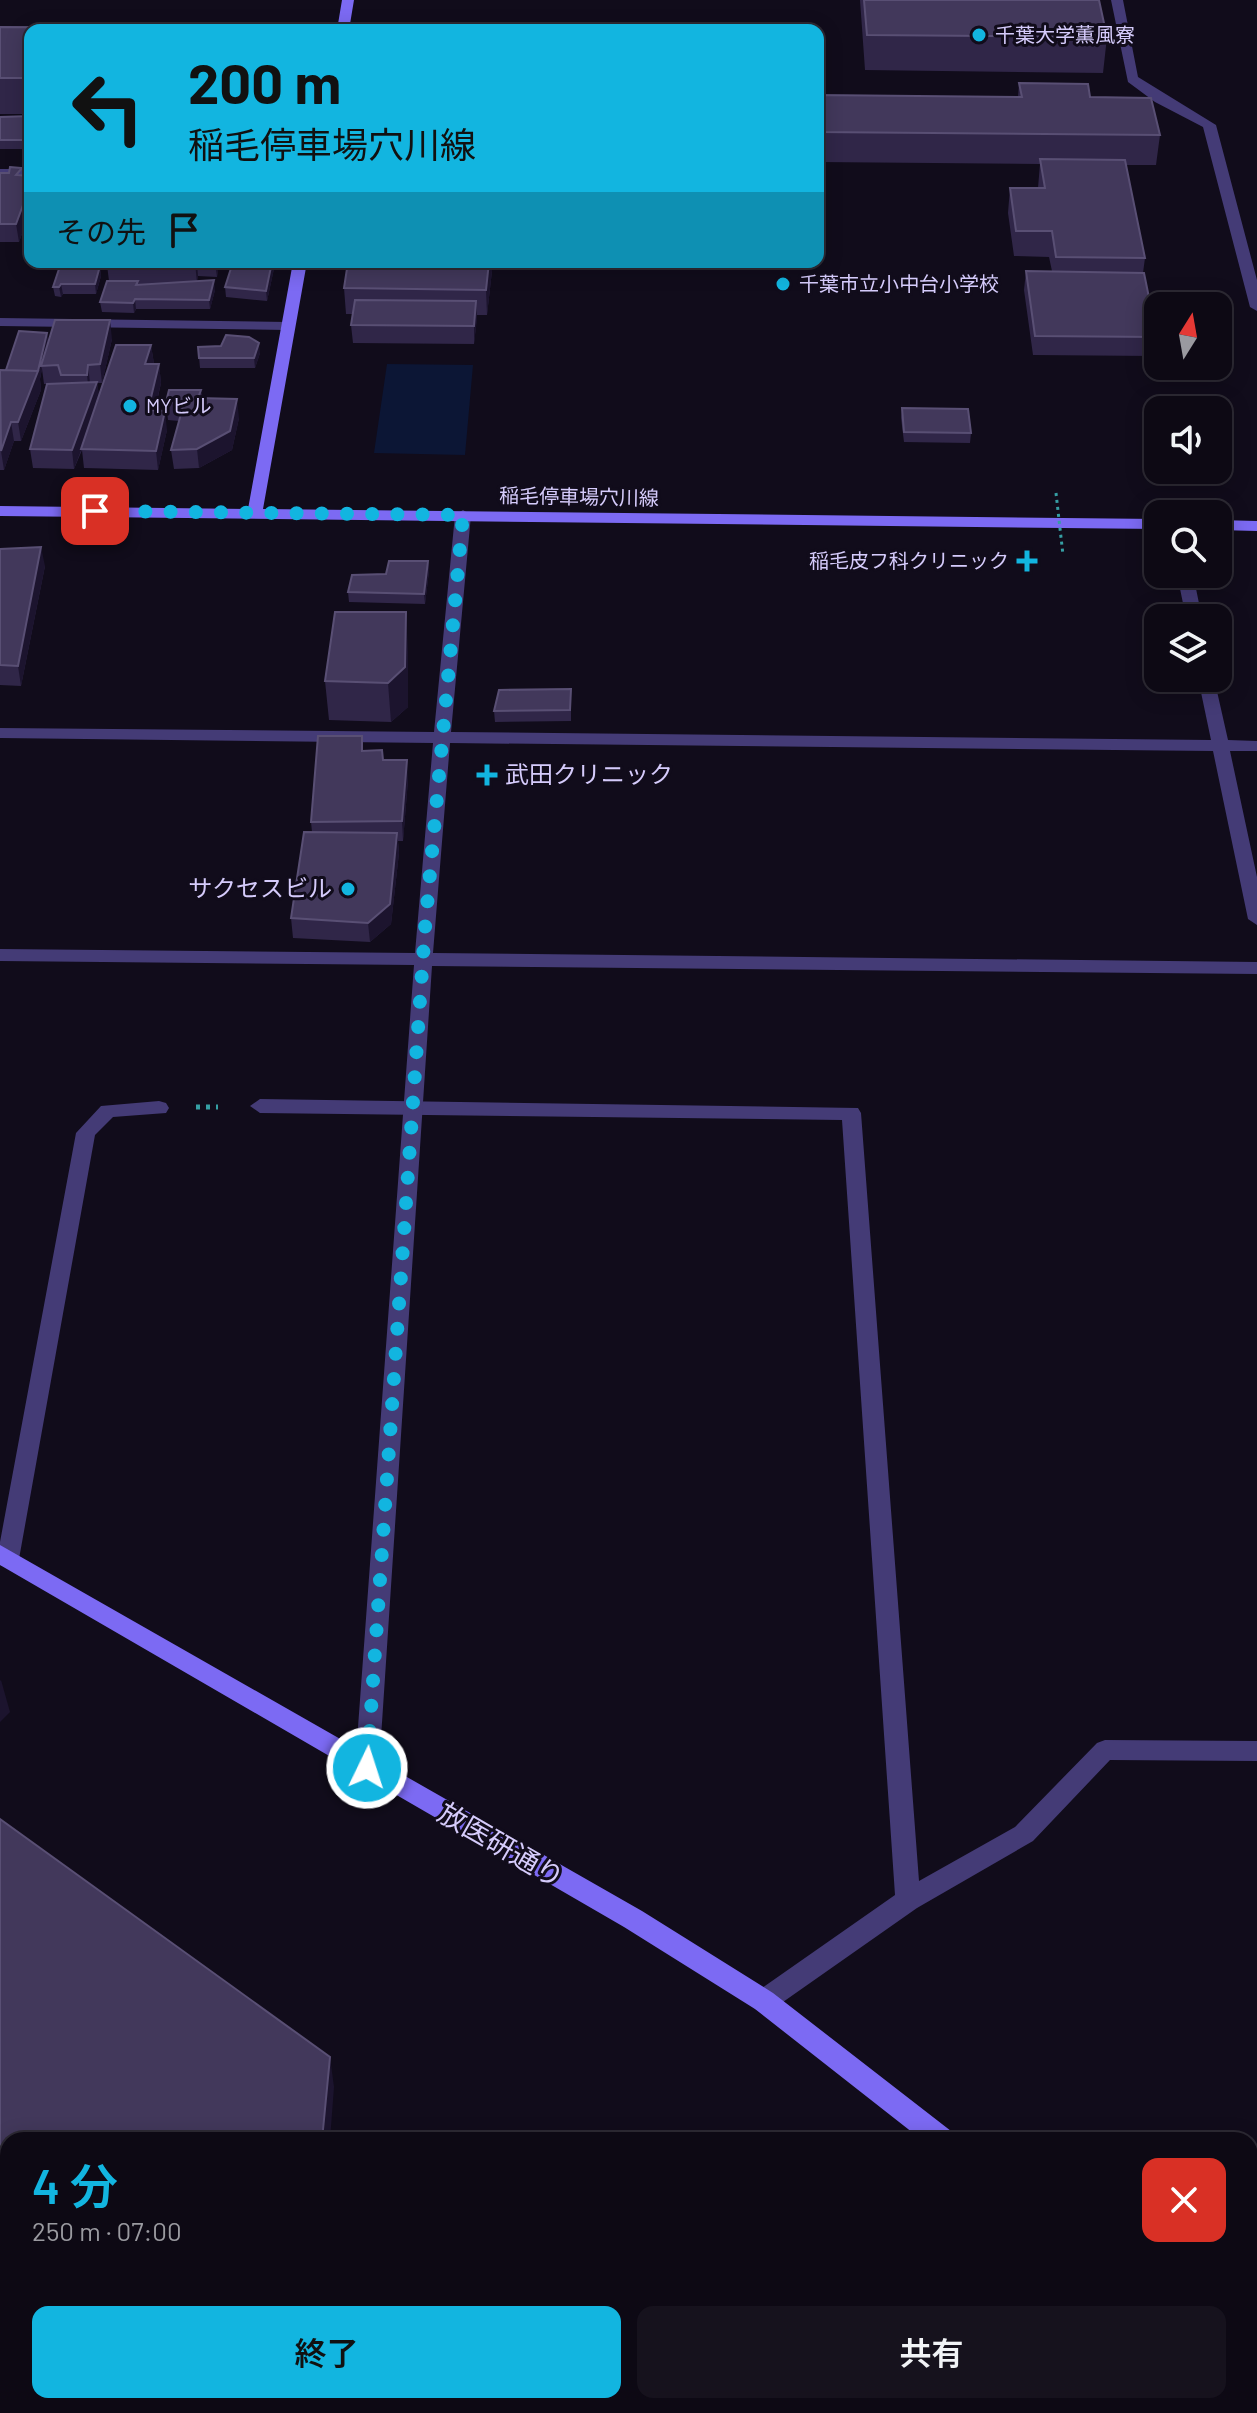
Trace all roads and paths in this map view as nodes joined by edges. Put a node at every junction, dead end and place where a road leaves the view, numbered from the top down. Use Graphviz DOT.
graph roads {
  1 [pos="348,0"];
  2 [pos="1117,0"];
  3 [pos="344,24"];
  4 [pos="0,173"];
  5 [pos="24,173"];
  6 [pos="299,268"];
  7 [pos="1257,307"];
  8 [pos="0,322"];
  9 [pos="288,326"];
  10 [pos="1056,493"];
  11 [pos="0,511"];
  12 [pos="255,512"];
  13 [pos="463,515"];
  14 [pos="1144,524"];
  15 [pos="1232,525"];
  16 [pos="1257,526"];
  17 [pos="1063,555"];
  18 [pos="1209,692"];
  19 [pos="0,733"];
  20 [pos="440,737"];
  21 [pos="1221,745"];
  22 [pos="1257,746"];
  23 [pos="1257,919"];
  24 [pos="0,955"];
  25 [pos="423,960"];
  26 [pos="1257,968"];
  27 [pos="260,1106"];
  28 [pos="159,1108"];
  29 [pos="414,1109"];
  30 [pos="4,1556"];
  31 [pos="1257,1751"];
  32 [pos="367,1768"];
  33 [pos="908,1900"];
  34 [pos="764,2001"];
  35 [pos="932,2132"];
  1 -- 3 [label="street"];
  2 -- 7 [label="street"];
  4 -- 5 [label="street"];
  6 -- 9 [label="street"];
  8 -- 9 [label="street"];
  9 -- 12 [label="street"];
  10 -- 17 [label="path, bridge"];
  11 -- 12 [label="street, 稲毛停車場穴川線"];
  12 -- 13 [label="street, 稲毛停車場穴川線"];
  13 -- 14 [label="street, 稲毛停車場穴川線"];
  13 -- 20 [label="street"];
  15 -- 16 [label="street"];
  18 -- 21 [label="street"];
  19 -- 20 [label="street"];
  20 -- 21 [label="street"];
  20 -- 25 [label="street"];
  21 -- 22 [label="street"];
  21 -- 23 [label="street"];
  24 -- 25 [label="street"];
  25 -- 26 [label="street"];
  25 -- 29 [label="street"];
  27 -- 28 [label="path"];
  27 -- 29 [label="street"];
  28 -- 30 [label="street"];
  29 -- 32 [label="street"];
  29 -- 33 [label="street"];
  30 -- 32 [label="street, 放医研通り"];
  31 -- 33 [label="street"];
  32 -- 34 [label="street, 放医研通り"];
  33 -- 34 [label="street"];
  34 -- 35 [label="street, 放医研通り"];
}
